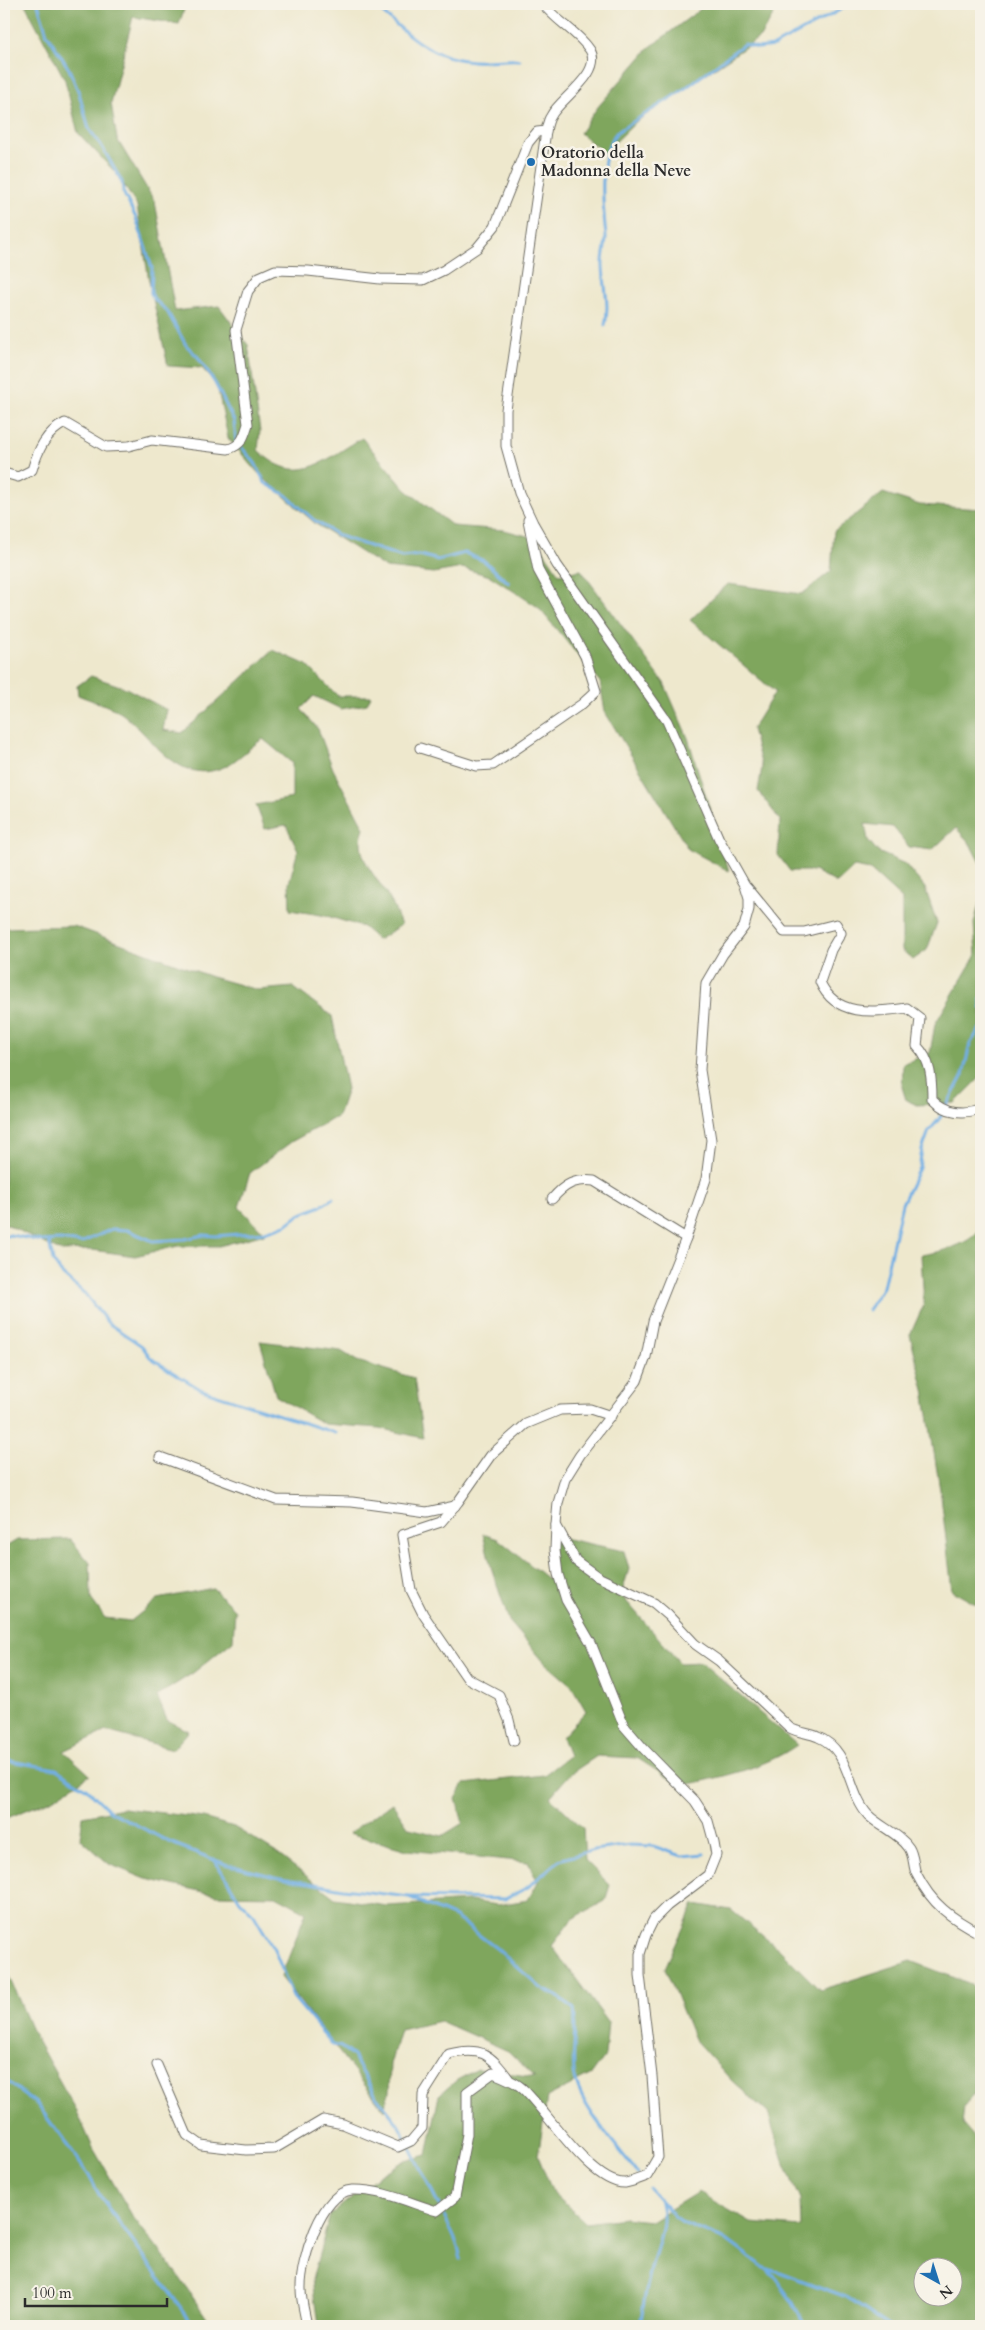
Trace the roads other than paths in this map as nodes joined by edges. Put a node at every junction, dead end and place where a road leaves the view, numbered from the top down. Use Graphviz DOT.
graph roads {
  1 [pos="543,4"];
  2 [pos="546,131"];
  3 [pos="4,474"];
  4 [pos="525,505"];
  5 [pos="420,748"];
  6 [pos="746,885"];
  7 [pos="981,1108"];
  8 [pos="552,1199"];
  9 [pos="686,1238"];
  10 [pos="610,1416"];
  11 [pos="160,1457"];
  12 [pos="455,1506"];
  13 [pos="556,1525"];
  14 [pos="514,1741"];
  15 [pos="981,1934"];
  16 [pos="157,2065"];
  17 [pos="509,2078"];
  18 [pos="308,2326"];
  1 -- 2 [label="street"];
  2 -- 3 [label="street"];
  2 -- 4 [label="street"];
  4 -- 5 [label="street"];
  4 -- 6 [label="street"];
  6 -- 7 [label="street"];
  6 -- 9 [label="street"];
  8 -- 9 [label="street"];
  9 -- 10 [label="street"];
  10 -- 12 [label="street"];
  10 -- 13 [label="street"];
  11 -- 12 [label="street"];
  12 -- 14 [label="street"];
  13 -- 15 [label="street"];
  13 -- 17 [label="street"];
  16 -- 17 [label="street"];
  17 -- 18 [label="street"];
}
